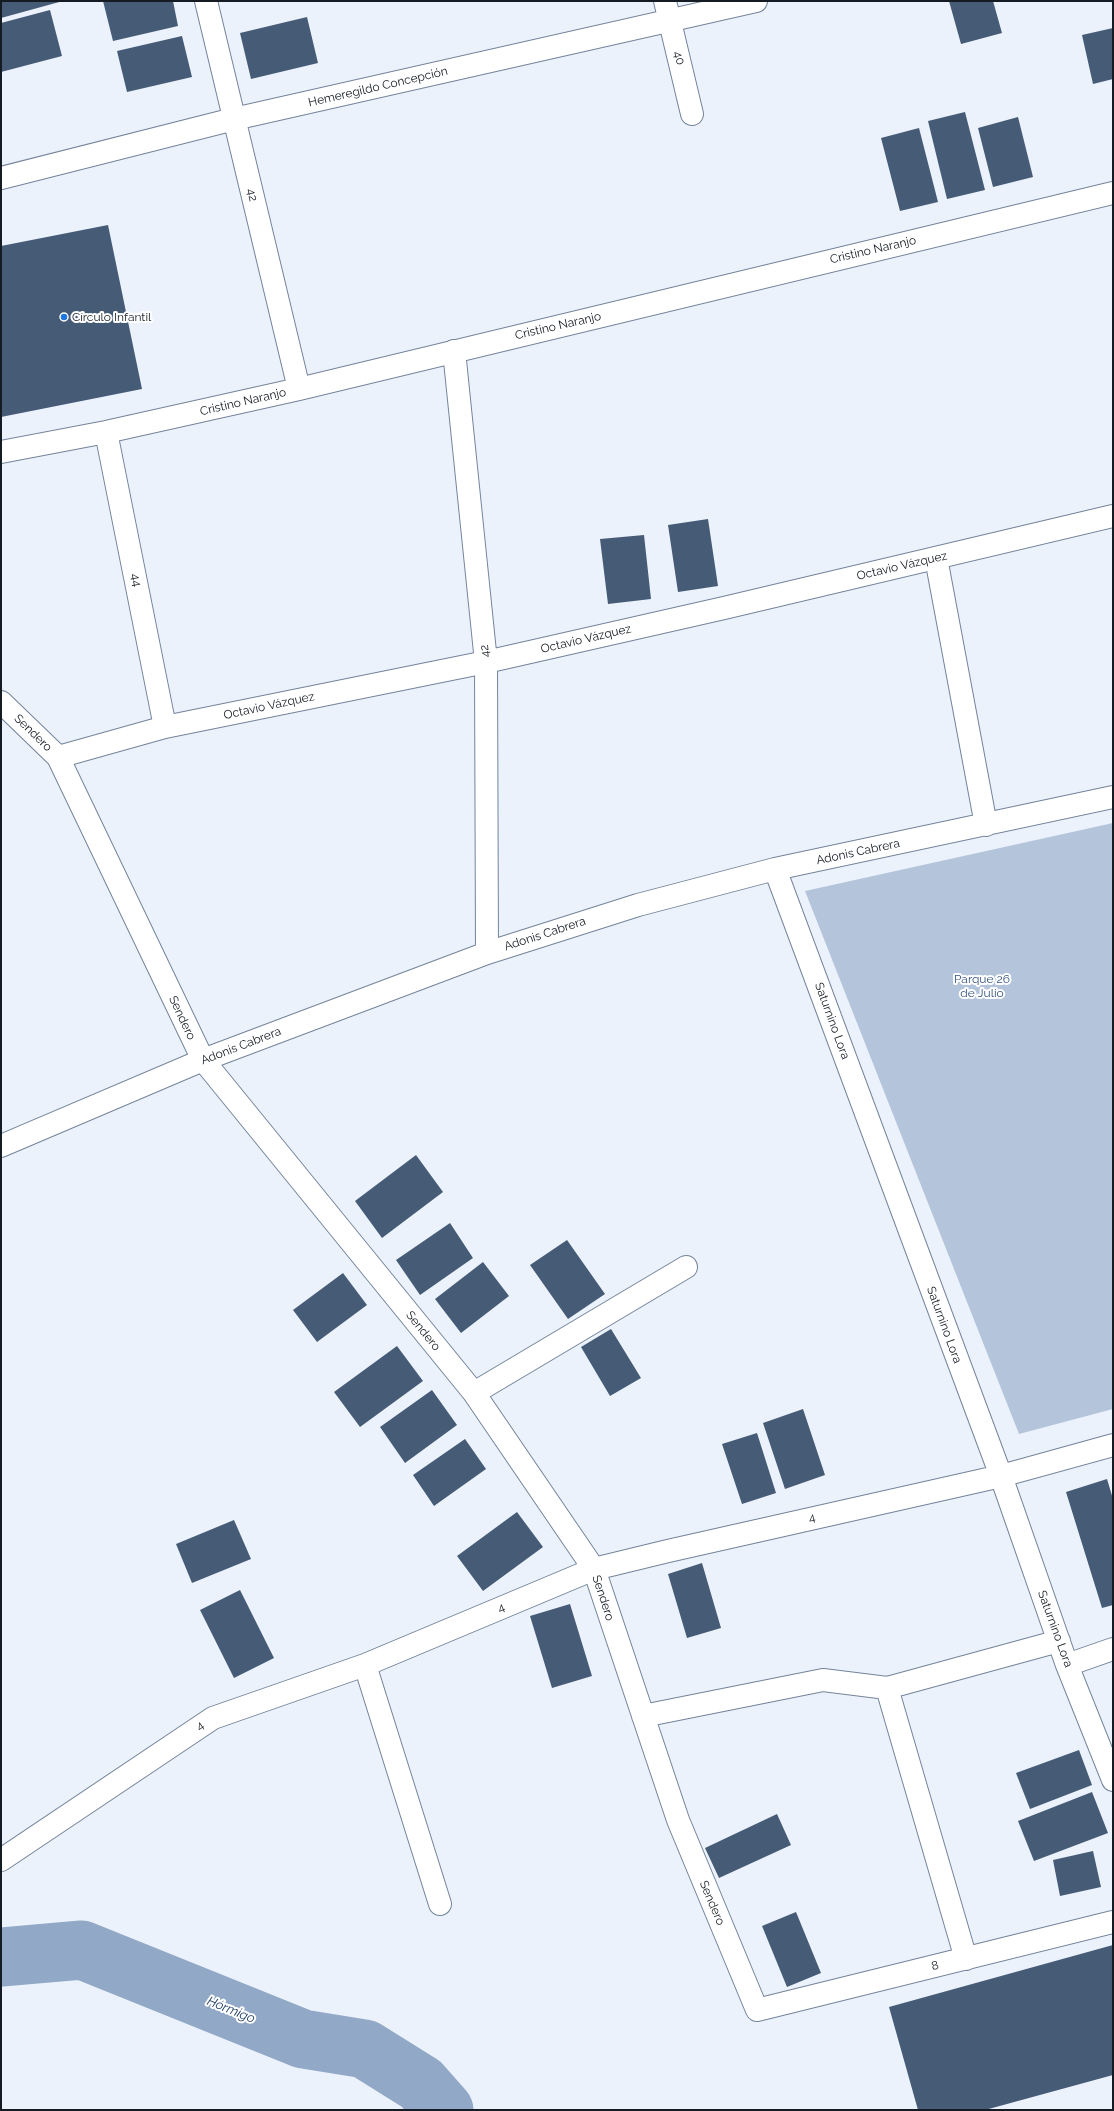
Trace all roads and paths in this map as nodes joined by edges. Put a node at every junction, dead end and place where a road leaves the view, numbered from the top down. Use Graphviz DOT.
graph roads {
  1 [pos="206,1"];
  2 [pos="665,1"];
  3 [pos="756,1"];
  4 [pos="670,22"];
  5 [pos="692,114"];
  6 [pos="234,119"];
  7 [pos="1,178"];
  8 [pos="1113,193"];
  9 [pos="454,351"];
  10 [pos="299,389"];
  11 [pos="106,432"];
  12 [pos="1,452"];
  13 [pos="1113,516"];
  14 [pos="936,558"];
  15 [pos="486,662"];
  16 [pos="1,702"];
  17 [pos="165,727"];
  18 [pos="58,757"];
  19 [pos="1113,797"];
  20 [pos="986,825"];
  21 [pos="775,869"];
  22 [pos="487,953"];
  23 [pos="203,1060"];
  24 [pos="1,1146"];
  25 [pos="686,1266"];
  26 [pos="474,1393"];
  27 [pos="1113,1445"];
  28 [pos="1001,1476"];
  29 [pos="594,1570"];
  30 [pos="1058,1641"];
  31 [pos="1113,1649"];
  32 [pos="365,1665"];
  33 [pos="1067,1665"];
  34 [pos="887,1688"];
  35 [pos="643,1716"];
  36 [pos="1113,1780"];
  37 [pos="1,1860"];
  38 [pos="440,1904"];
  39 [pos="1113,1922"];
  40 [pos="966,1959"];
  41 [pos="757,2010"];
  1 -- 6 [label="street, 42"];
  2 -- 4 [label="street, 40"];
  3 -- 4 [label="street, Hemeregildo Concepción"];
  4 -- 5 [label="street, 40"];
  4 -- 6 [label="street, Hemeregildo Concepción"];
  6 -- 7 [label="street, Hemeregildo Concepción"];
  6 -- 10 [label="street, 42"];
  8 -- 9 [label="street, Cristino Naranjo"];
  9 -- 10 [label="street, Cristino Naranjo"];
  9 -- 15 [label="street, 42"];
  10 -- 11 [label="street, Cristino Naranjo"];
  11 -- 12 [label="street, Cristino Naranjo"];
  11 -- 17 [label="street, 44"];
  13 -- 14 [label="street, Octavio Vázquez"];
  14 -- 15 [label="street, Octavio Vázquez"];
  14 -- 20 [label="street"];
  15 -- 17 [label="street, Octavio Vázquez"];
  15 -- 22 [label="street, 42"];
  16 -- 18 [label="street, Sendero"];
  17 -- 18 [label="street, Octavio Vázquez"];
  18 -- 23 [label="street, Sendero"];
  19 -- 20 [label="street, Adonis Cabrera"];
  20 -- 21 [label="street, Adonis Cabrera"];
  21 -- 22 [label="street, Adonis Cabrera"];
  21 -- 28 [label="street, Saturnino Lora"];
  22 -- 23 [label="street, Adonis Cabrera"];
  23 -- 24 [label="street, Adonis Cabrera"];
  23 -- 26 [label="street, Sendero"];
  25 -- 26 [label="street"];
  26 -- 29 [label="street, Sendero"];
  27 -- 28 [label="street, 4"];
  28 -- 29 [label="street, 4"];
  28 -- 30 [label="street, Saturnino Lora"];
  29 -- 32 [label="street, 4"];
  29 -- 35 [label="street, Sendero"];
  30 -- 33 [label="street, Saturnino Lora"];
  30 -- 34 [label="street"];
  31 -- 33 [label="street"];
  32 -- 37 [label="street, 4"];
  32 -- 38 [label="street"];
  33 -- 36 [label="street, Saturnino Lora"];
  34 -- 35 [label="street"];
  34 -- 40 [label="street"];
  35 -- 41 [label="street, Sendero"];
  39 -- 40 [label="street, 8"];
  40 -- 41 [label="street, 8"];
}
